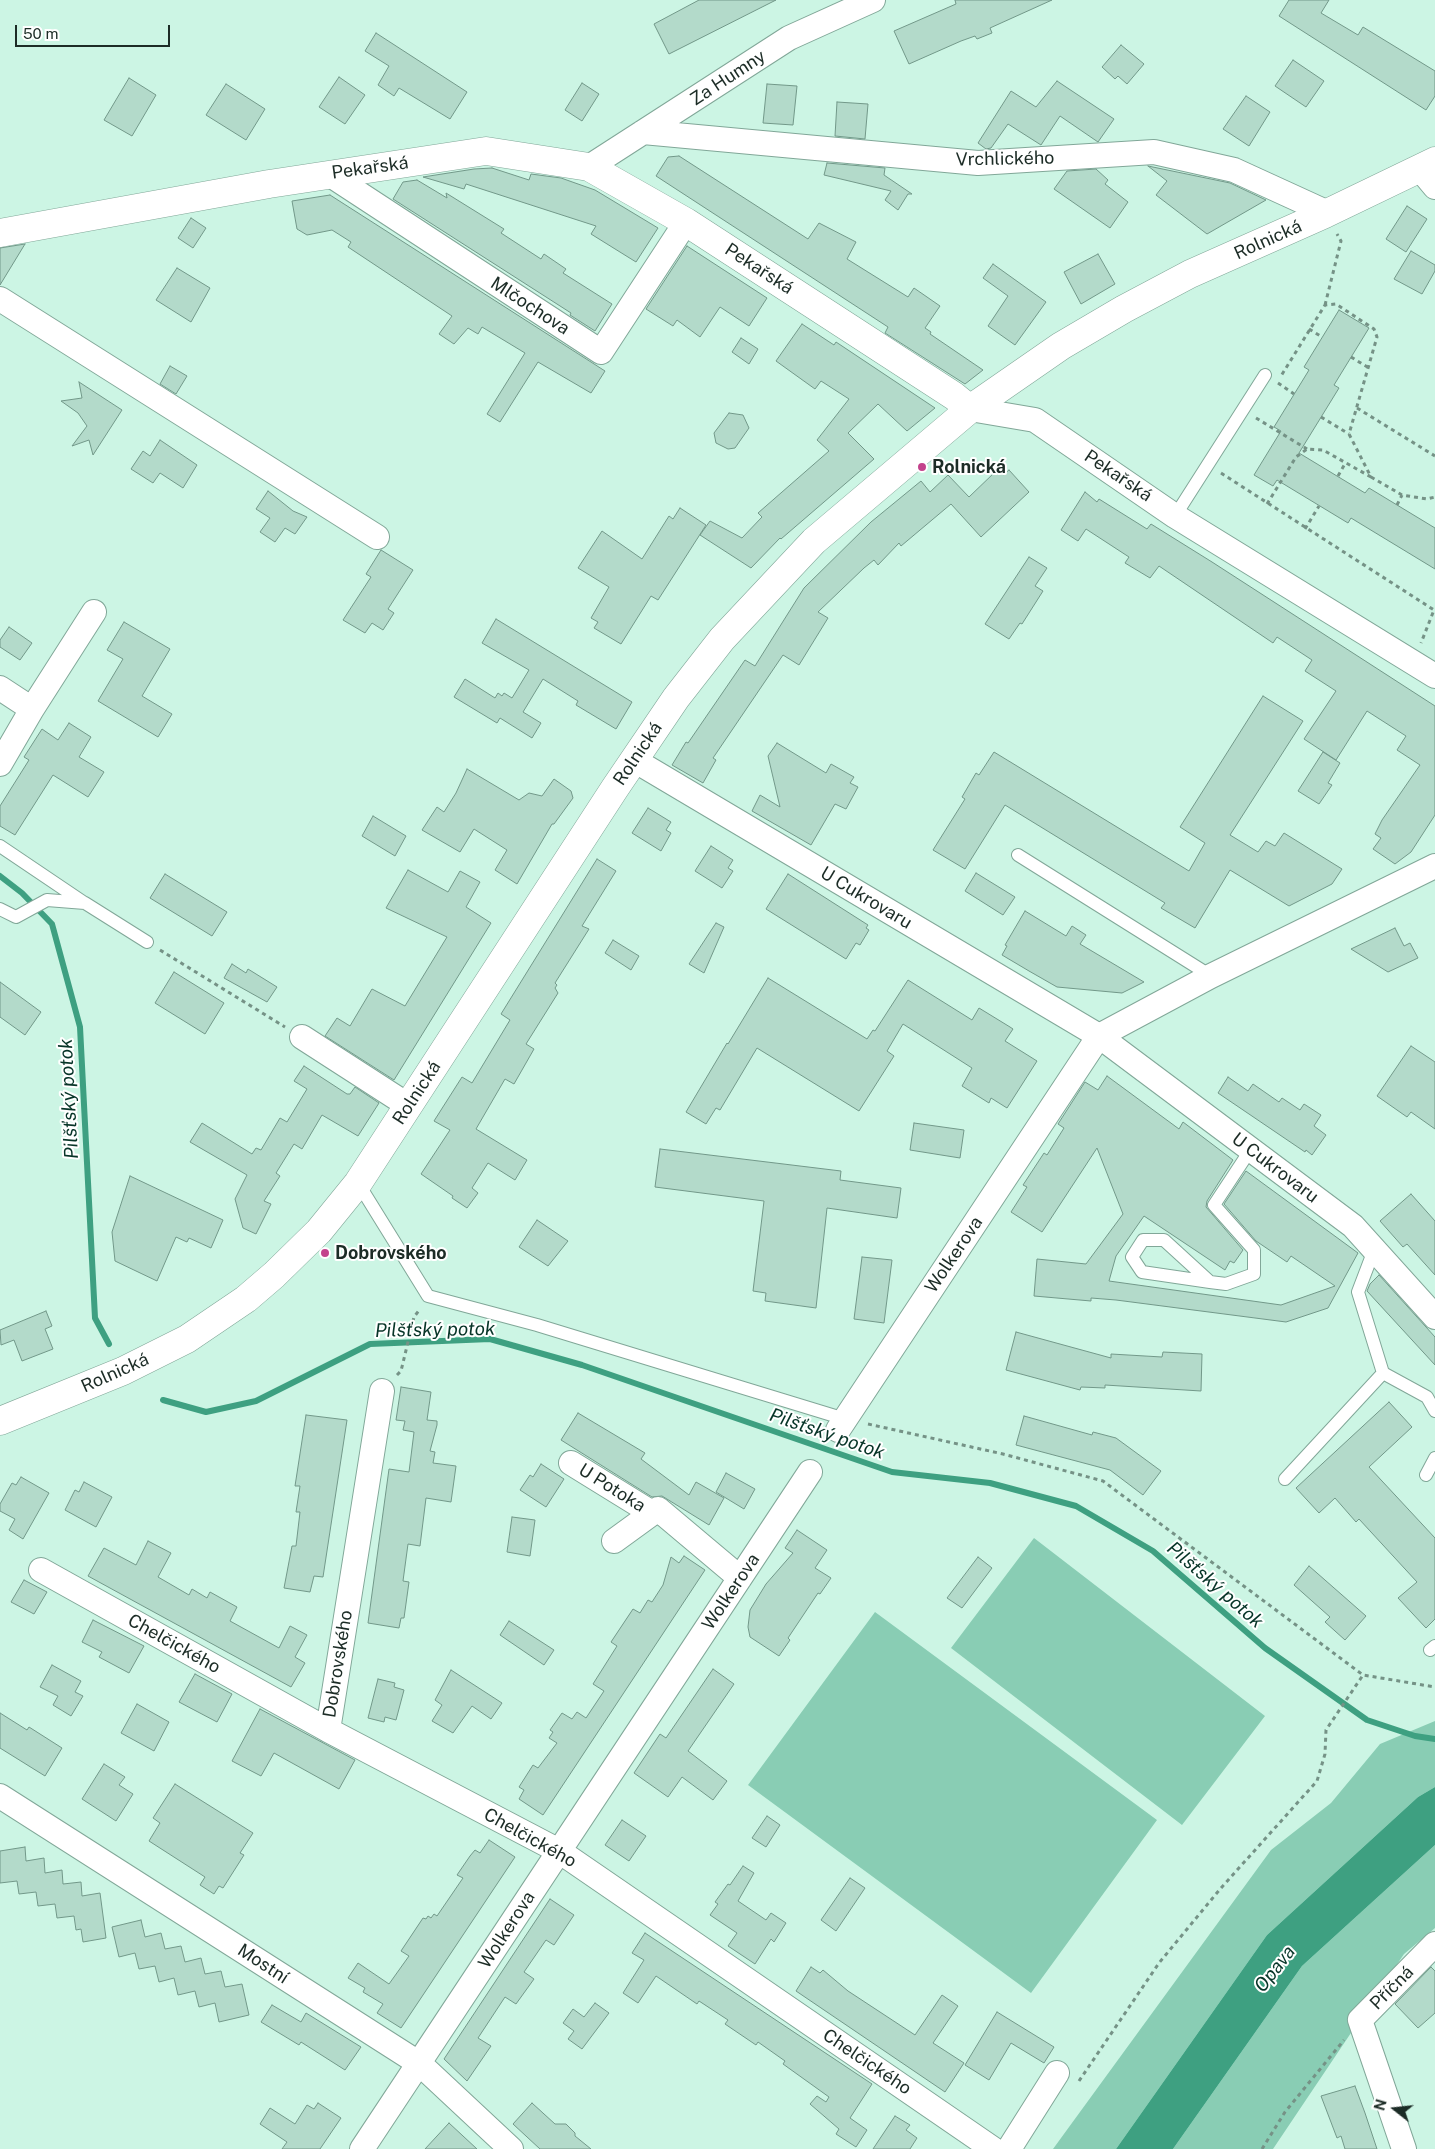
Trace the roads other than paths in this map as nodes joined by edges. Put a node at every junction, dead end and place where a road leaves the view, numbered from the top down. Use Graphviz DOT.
graph roads {
  1 [pos="873,0"];
  2 [pos="643,132"];
  3 [pos="589,167"];
  4 [pos="1430,172"];
  5 [pos="329,174"];
  6 [pos="1326,214"];
  7 [pos="686,222"];
  8 [pos="0,232"];
  9 [pos="0,299"];
  10 [pos="1265,375"];
  11 [pos="970,410"];
  12 [pos="1175,516"];
  13 [pos="377,537"];
  14 [pos="94,612"];
  15 [pos="1435,676"];
  16 [pos="0,688"];
  17 [pos="32,709"];
  18 [pos="634,760"];
  19 [pos="0,764"];
  20 [pos="0,846"];
  21 [pos="1018,856"];
  22 [pos="1435,866"];
  23 [pos="86,903"];
  24 [pos="0,909"];
  25 [pos="147,942"];
  26 [pos="1211,976"];
  27 [pos="1099,1036"];
  28 [pos="302,1037"];
  29 [pos="409,1106"];
  30 [pos="1251,1149"];
  31 [pos="358,1183"];
  32 [pos="1374,1250"];
  33 [pos="1210,1282"];
  34 [pos="1435,1317"];
  35 [pos="1383,1373"];
  36 [pos="382,1391"];
  37 [pos="1435,1411"];
  38 [pos="0,1421"];
  39 [pos="842,1425"];
  40 [pos="1435,1458"];
  41 [pos="571,1463"];
  42 [pos="810,1472"];
  43 [pos="1426,1476"];
  44 [pos="1285,1479"];
  45 [pos="652,1514"];
  46 [pos="614,1541"];
  47 [pos="41,1570"];
  48 [pos="740,1578"];
  49 [pos="328,1730"];
  50 [pos="0,1796"];
  51 [pos="559,1851"];
  52 [pos="1435,1944"];
  53 [pos="420,2064"];
  54 [pos="1057,2073"];
  55 [pos="362,2149"];
  56 [pos="512,2149"];
  57 [pos="993,2149"];
  58 [pos="1009,2149"];
  59 [pos="1404,2149"];
  1 -- 2 [label="street, Za Humny"];
  2 -- 3 [label="street, Za Humny"];
  2 -- 6 [label="street, Vrchlického"];
  3 -- 5 [label="street, Pekařská"];
  3 -- 7 [label="street, Pekařská"];
  4 -- 6 [label="street, Rolnická"];
  5 -- 7 [label="street, Mlčochova"];
  5 -- 8 [label="street, Pekařská"];
  6 -- 11 [label="street, Rolnická"];
  7 -- 11 [label="street, Pekařská"];
  9 -- 13 [label="street"];
  10 -- 12 [label="lane"];
  11 -- 12 [label="street, Pekařská"];
  11 -- 18 [label="street, Rolnická"];
  12 -- 15 [label="street, Pekařská"];
  14 -- 17 [label="street"];
  16 -- 17 [label="street"];
  17 -- 19 [label="street"];
  18 -- 27 [label="street, U Cukrovaru"];
  18 -- 29 [label="street, Rolnická"];
  20 -- 23 [label="lane"];
  21 -- 26 [label="lane"];
  22 -- 26 [label="street"];
  23 -- 24 [label="lane"];
  23 -- 25 [label="lane"];
  26 -- 27 [label="street"];
  27 -- 30 [label="street, U Cukrovaru"];
  27 -- 39 [label="street, Wolkerova"];
  28 -- 29 [label="street"];
  29 -- 31 [label="street, Rolnická"];
  30 -- 32 [label="street, U Cukrovaru"];
  30 -- 33 [label="lane"];
  31 -- 38 [label="street, Rolnická"];
  31 -- 39 [label="lane"];
  32 -- 34 [label="street, U Cukrovaru"];
  32 -- 35 [label="lane"];
  33 -- 33 [label="lane"];
  35 -- 37 [label="lane"];
  35 -- 44 [label="lane"];
  36 -- 49 [label="street, Dobrovského"];
  40 -- 43 [label="lane"];
  41 -- 45 [label="street, U Potoka"];
  42 -- 48 [label="street, Wolkerova"];
  45 -- 46 [label="street, U Potoka"];
  45 -- 48 [label="street, U Potoka"];
  47 -- 49 [label="street, Chelčického"];
  48 -- 51 [label="street, Wolkerova"];
  49 -- 51 [label="street, Chelčického"];
  50 -- 53 [label="street, Mostní"];
  51 -- 53 [label="street, Wolkerova"];
  51 -- 57 [label="street, Chelčického"];
  52 -- 59 [label="street, Příčná"];
  53 -- 55 [label="street, Wolkerova"];
  53 -- 56 [label="street, Mostní"];
  54 -- 58 [label="street"];
}
